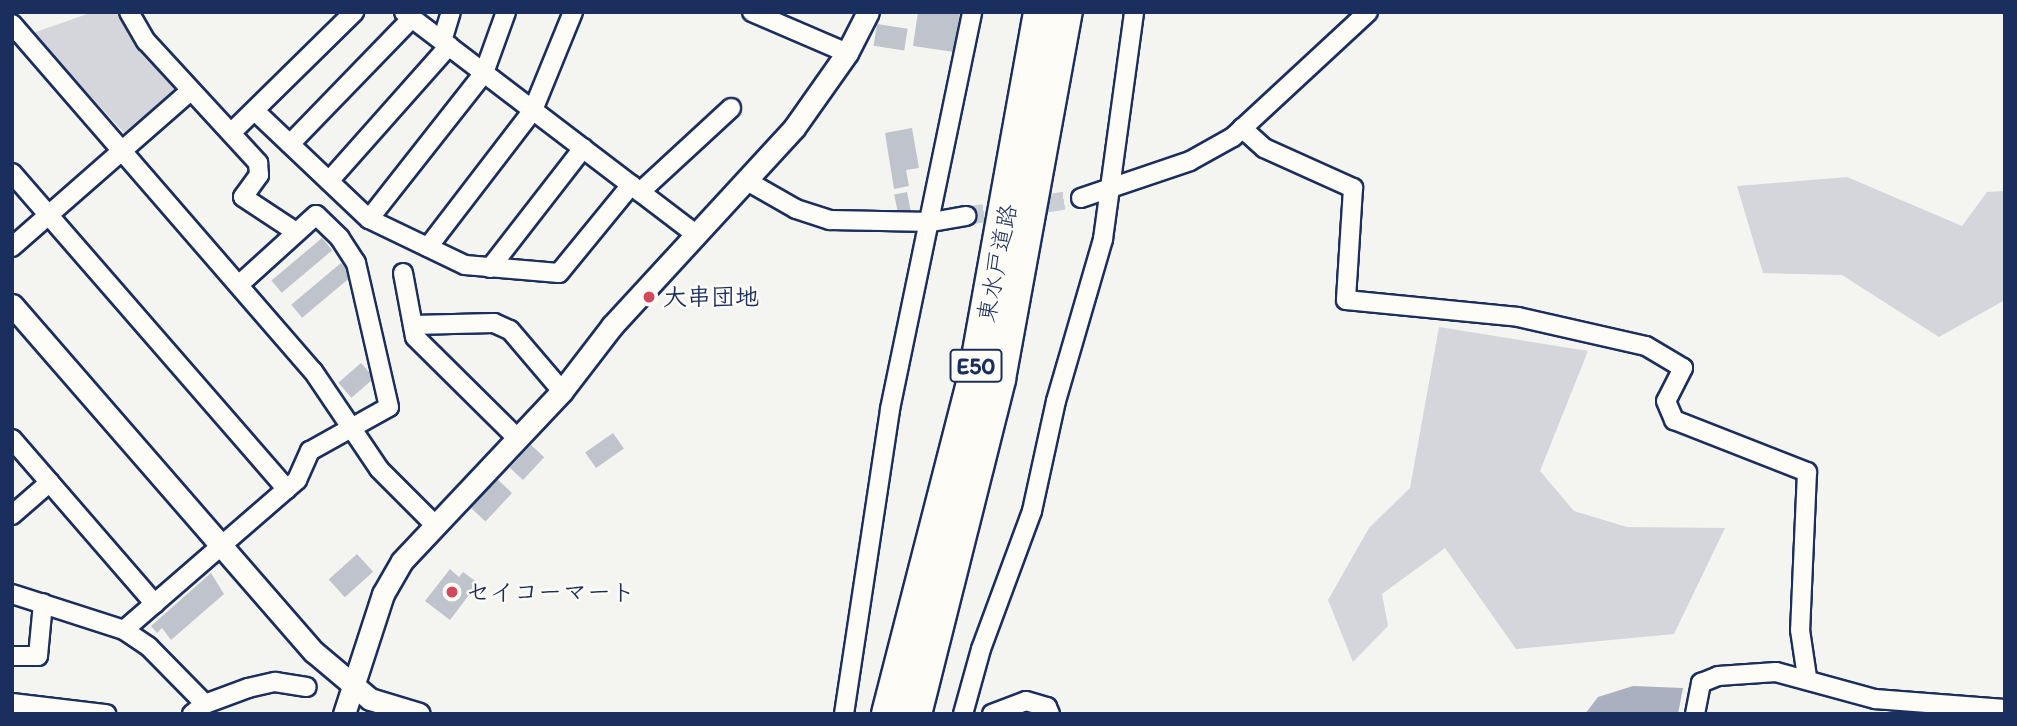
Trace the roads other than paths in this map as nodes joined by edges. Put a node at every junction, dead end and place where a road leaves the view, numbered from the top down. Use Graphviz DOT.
graph roads {
  1 [pos="129,12"];
  2 [pos="354,12"];
  3 [pos="451,12"];
  4 [pos="506,12"];
  5 [pos="573,12"];
  6 [pos="752,12"];
  7 [pos="868,12"];
  8 [pos="972,12"];
  9 [pos="1040,12"];
  10 [pos="1066,12"];
  11 [pos="1135,12"];
  12 [pos="1368,12"];
  13 [pos="408,15"];
  14 [pos="12,24"];
  15 [pos="445,44"];
  16 [pos="847,53"];
  17 [pos="484,73"];
  18 [pos="190,91"];
  19 [pos="731,108"];
  20 [pos="533,110"];
  21 [pos="255,111"];
  22 [pos="1242,128"];
  23 [pos="231,133"];
  24 [pos="290,144"];
  25 [pos="583,148"];
  26 [pos="123,150"];
  27 [pos="12,173"];
  28 [pos="329,181"];
  29 [pos="747,181"];
  30 [pos="636,189"];
  31 [pos="1110,191"];
  32 [pos="1081,198"];
  33 [pos="48,215"];
  34 [pos="966,216"];
  35 [pos="369,219"];
  36 [pos="932,222"];
  37 [pos="296,232"];
  38 [pos="696,235"];
  39 [pos="12,247"];
  40 [pos="428,247"];
  41 [pos="490,268"];
  42 [pos="403,273"];
  43 [pos="240,284"];
  44 [pos="12,305"];
  45 [pos="413,325"];
  46 [pos="562,391"];
  47 [pos="352,428"];
  48 [pos="12,439"];
  49 [pos="518,439"];
  50 [pos="50,482"];
  51 [pos="287,489"];
  52 [pos="12,515"];
  53 [pos="434,524"];
  54 [pos="221,547"];
  55 [pos="12,594"];
  56 [pos="43,603"];
  57 [pos="155,604"];
  58 [pos="124,630"];
  59 [pos="12,656"];
  60 [pos="1807,677"];
  61 [pos="352,686"];
  62 [pos="307,687"];
  63 [pos="12,703"];
  64 [pos="198,709"];
  65 [pos="2005,709"];
  66 [pos="106,714"];
  67 [pos="344,714"];
  68 [pos="419,714"];
  69 [pos="844,714"];
  70 [pos="888,714"];
  71 [pos="915,714"];
  72 [pos="963,714"];
  73 [pos="992,714"];
  74 [pos="1050,714"];
  75 [pos="1695,714"];
  1 -- 18 [label="street"];
  2 -- 21 [label="street"];
  3 -- 15 [label="street"];
  4 -- 17 [label="street"];
  5 -- 20 [label="street"];
  6 -- 16 [label="street"];
  7 -- 16 [label="street"];
  8 -- 36 [label="street"];
  9 -- 70 [label="highway, 東水戸道路 / E50"];
  10 -- 71 [label="highway, 東水戸道路 / E50"];
  11 -- 31 [label="street"];
  12 -- 22 [label="street"];
  13 -- 15 [label="street"];
  13 -- 24 [label="street"];
  14 -- 26 [label="street"];
  15 -- 17 [label="street"];
  15 -- 28 [label="street"];
  16 -- 29 [label="street"];
  17 -- 20 [label="street"];
  17 -- 35 [label="street"];
  18 -- 23 [label="street"];
  18 -- 26 [label="street"];
  19 -- 30 [label="street"];
  20 -- 25 [label="street"];
  20 -- 40 [label="street"];
  21 -- 23 [label="street"];
  21 -- 24 [label="street"];
  22 -- 31 [label="street"];
  22 -- 60 [label="street"];
  23 -- 37 [label="street"];
  24 -- 28 [label="street"];
  25 -- 30 [label="street"];
  25 -- 41 [label="street"];
  26 -- 33 [label="street"];
  26 -- 43 [label="street"];
  27 -- 33 [label="street"];
  28 -- 35 [label="street"];
  29 -- 36 [label="street"];
  29 -- 38 [label="street"];
  30 -- 38 [label="street"];
  30 -- 41 [label="street"];
  31 -- 32 [label="street"];
  31 -- 72 [label="street"];
  33 -- 39 [label="street"];
  33 -- 51 [label="street"];
  34 -- 36 [label="street"];
  35 -- 40 [label="street"];
  36 -- 69 [label="street"];
  37 -- 43 [label="street"];
  37 -- 47 [label="street"];
  38 -- 46 [label="street"];
  40 -- 41 [label="street"];
  42 -- 45 [label="street"];
  43 -- 47 [label="street"];
  44 -- 54 [label="street"];
  45 -- 46 [label="street"];
  45 -- 49 [label="street"];
  46 -- 49 [label="street"];
  47 -- 51 [label="street"];
  47 -- 53 [label="street"];
  48 -- 50 [label="street"];
  49 -- 53 [label="street"];
  50 -- 52 [label="street"];
  50 -- 57 [label="street"];
  51 -- 54 [label="street"];
  53 -- 61 [label="street"];
  54 -- 57 [label="street"];
  54 -- 61 [label="street"];
  55 -- 56 [label="street"];
  56 -- 58 [label="street"];
  56 -- 59 [label="street"];
  57 -- 58 [label="street"];
  58 -- 64 [label="street"];
  60 -- 65 [label="street"];
  60 -- 75 [label="street"];
  61 -- 67 [label="street"];
  61 -- 68 [label="street"];
  62 -- 64 [label="street"];
  63 -- 66 [label="street"];
  73 -- 74 [label="street"];
}
